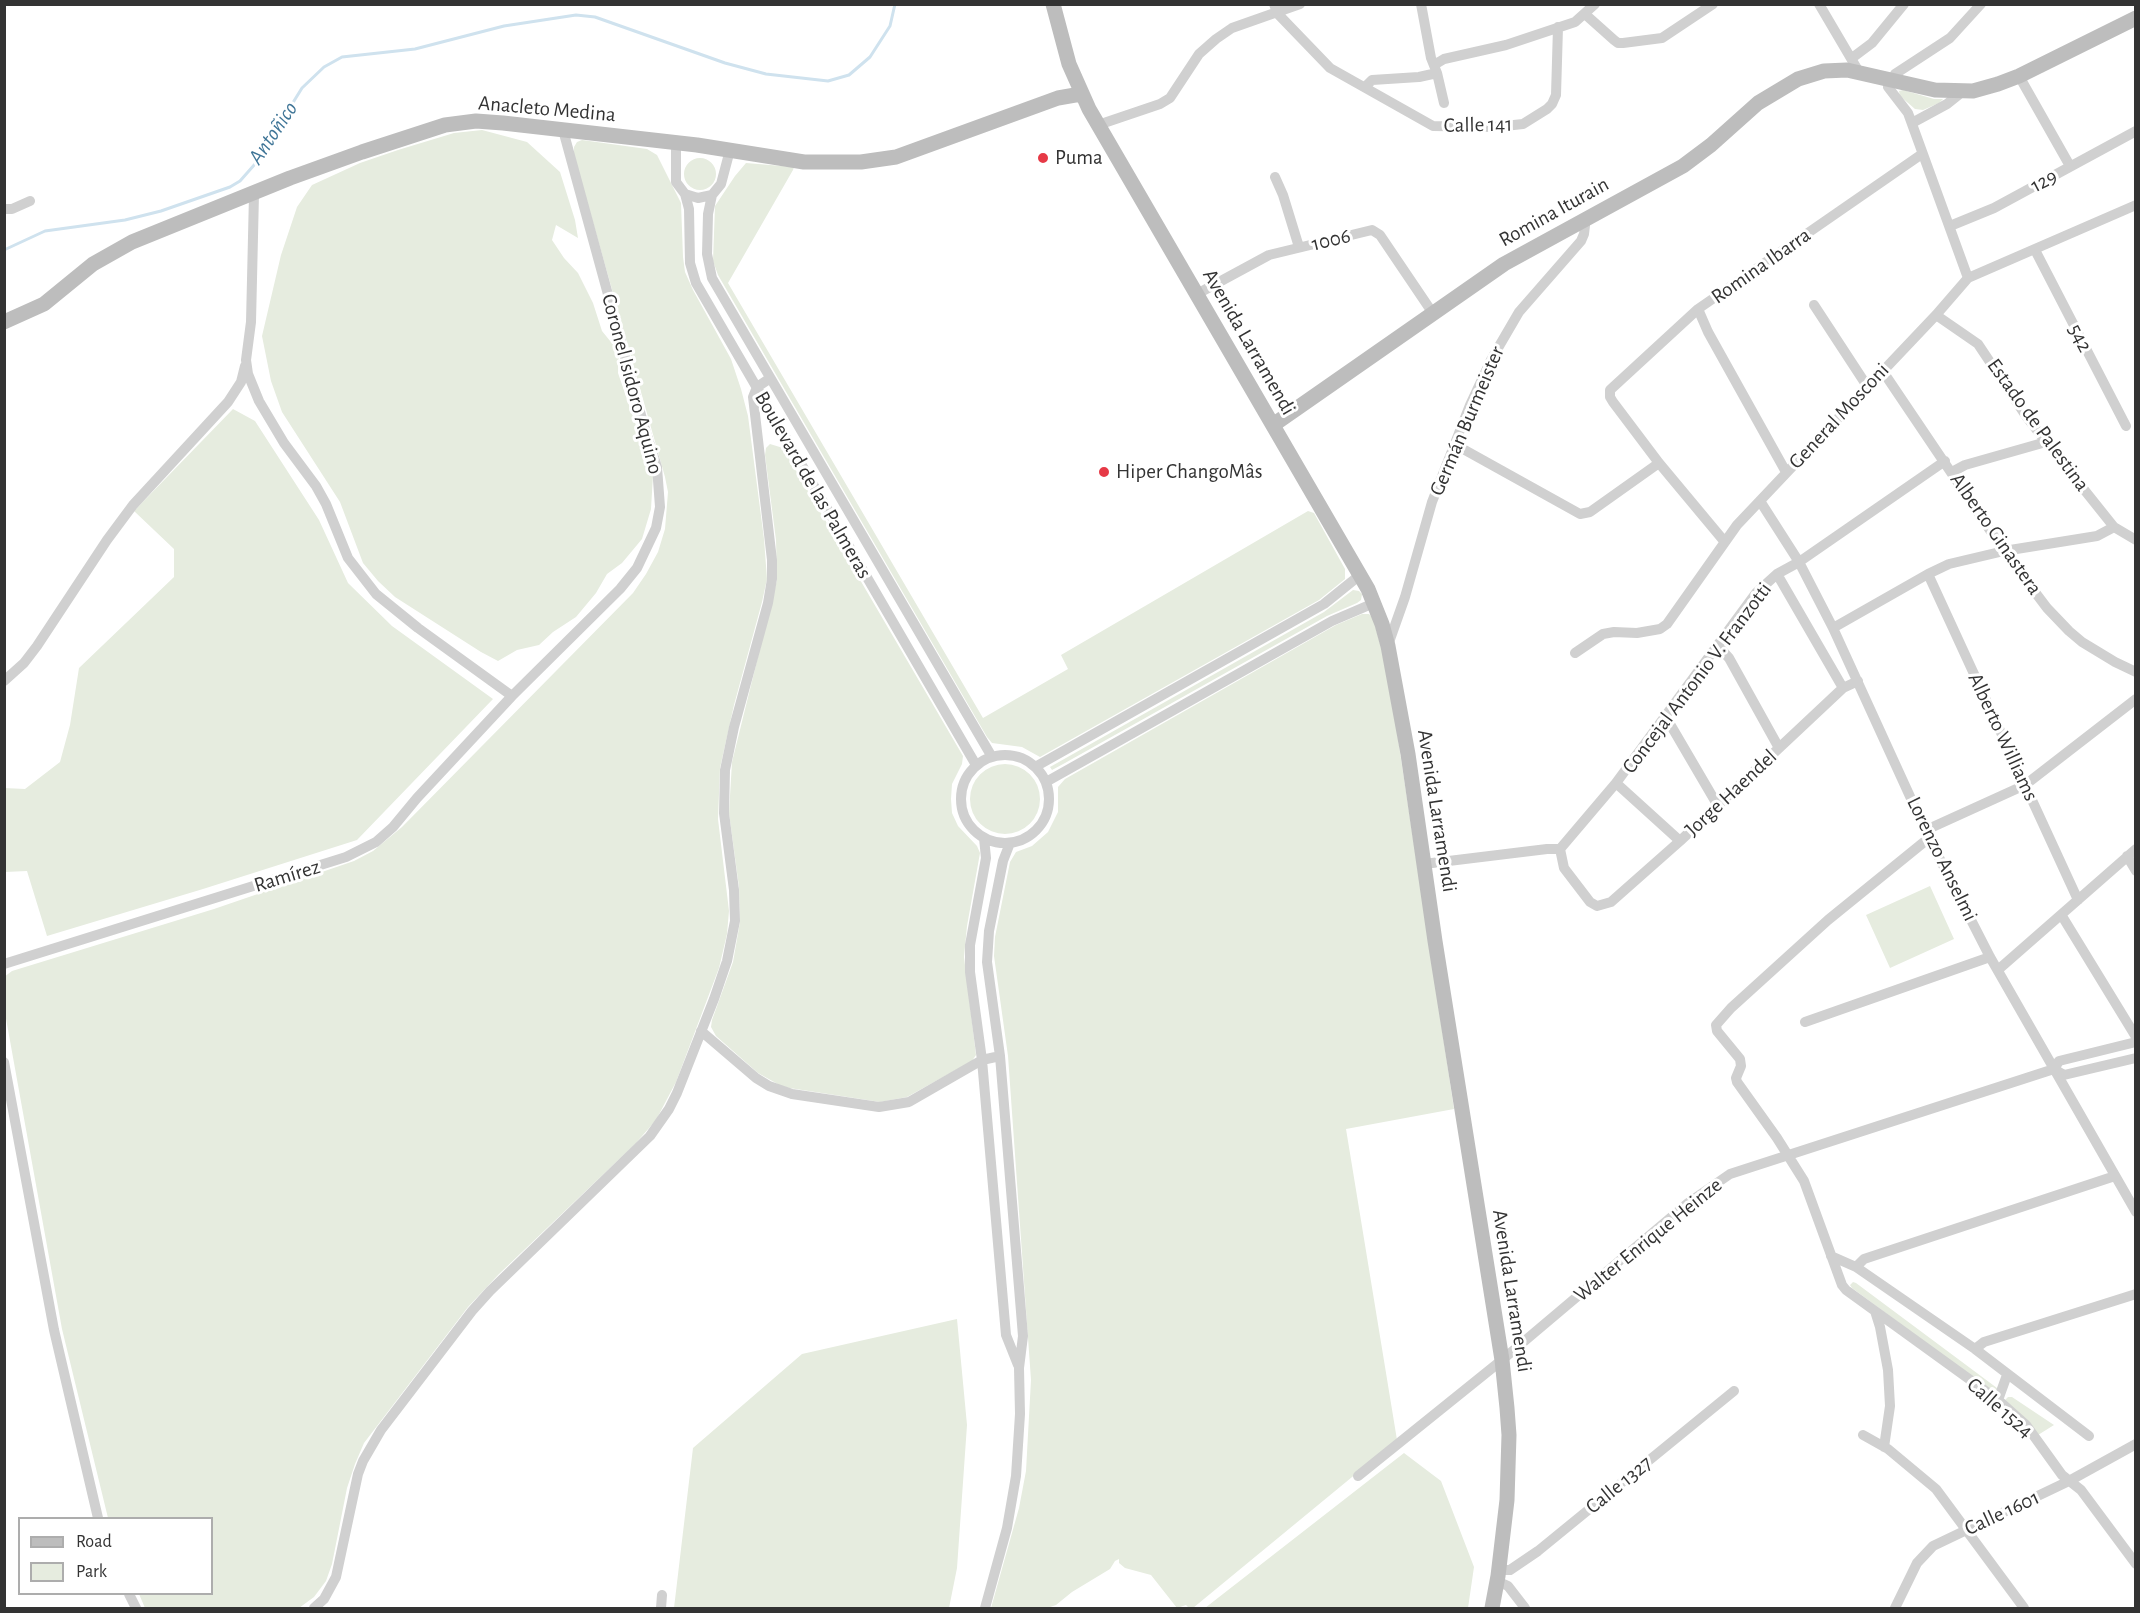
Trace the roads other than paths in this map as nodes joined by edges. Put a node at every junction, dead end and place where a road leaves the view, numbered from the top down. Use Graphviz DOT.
graph roads {
  1 [pos="1053,4"];
  2 [pos="1299,4"];
  3 [pos="1421,4"];
  4 [pos="1595,4"];
  5 [pos="1713,4"];
  6 [pos="1819,4"];
  7 [pos="1904,4"];
  8 [pos="1981,4"];
  9 [pos="1276,9"];
  10 [pos="1586,15"];
  11 [pos="2136,18"];
  12 [pos="1558,27"];
  13 [pos="1859,68"];
  14 [pos="1435,69"];
  15 [pos="2019,76"];
  16 [pos="1890,80"];
  17 [pos="1365,87"];
  18 [pos="1962,92"];
  19 [pos="1082,94"];
  20 [pos="1444,103"];
  21 [pos="1912,123"];
  22 [pos="1098,125"];
  23 [pos="563,130"];
  24 [pos="2136,131"];
  25 [pos="676,143"];
  26 [pos="730,150"];
  27 [pos="1922,154"];
  28 [pos="2070,166"];
  29 [pos="1275,177"];
  30 [pos="254,194"];
  31 [pos="685,194"];
  32 [pos="712,195"];
  33 [pos="30,201"];
  34 [pos="2136,205"];
  35 [pos="4,209"];
  36 [pos="1586,218"];
  37 [pos="1950,226"];
  38 [pos="1299,248"];
  39 [pos="2035,250"];
  40 [pos="1968,278"];
  41 [pos="1197,294"];
  42 [pos="1814,305"];
  43 [pos="1698,309"];
  44 [pos="1432,312"];
  45 [pos="1936,315"];
  46 [pos="4,322"];
  47 [pos="246,360"];
  48 [pos="1882,370"];
  49 [pos="770,379"];
  50 [pos="1867,386"];
  51 [pos="757,387"];
  52 [pos="1273,425"];
  53 [pos="2126,426"];
  54 [pos="2046,442"];
  55 [pos="1454,444"];
  56 [pos="1945,461"];
  57 [pos="1659,463"];
  58 [pos="1786,472"];
  59 [pos="1952,472"];
  60 [pos="1760,501"];
  61 [pos="2114,527"];
  62 [pos="2136,540"];
  63 [pos="1724,541"];
  64 [pos="2004,551"];
  65 [pos="1799,562"];
  66 [pos="1777,574"];
  67 [pos="1928,574"];
  68 [pos="1360,575"];
  69 [pos="1374,603"];
  70 [pos="1833,628"];
  71 [pos="1388,646"];
  72 [pos="1718,646"];
  73 [pos="1575,653"];
  74 [pos="2136,672"];
  75 [pos="4,681"];
  76 [pos="1858,681"];
  77 [pos="1843,688"];
  78 [pos="512,696"];
  79 [pos="2136,699"];
  80 [pos="1664,718"];
  81 [pos="1779,748"];
  82 [pos="992,757"];
  83 [pos="976,765"];
  84 [pos="1035,767"];
  85 [pos="1046,782"];
  86 [pos="1616,783"];
  87 [pos="2025,784"];
  88 [pos="1718,806"];
  89 [pos="1928,834"];
  90 [pos="984,838"];
  91 [pos="1680,841"];
  92 [pos="1010,843"];
  93 [pos="1560,849"];
  94 [pos="2131,853"];
  95 [pos="1424,864"];
  96 [pos="2136,871"];
  97 [pos="2078,900"];
  98 [pos="2062,916"];
  99 [pos="1990,957"];
  100 [pos="4,964"];
  101 [pos="1999,969"];
  102 [pos="1805,1022"];
  103 [pos="701,1031"];
  104 [pos="2136,1037"];
  105 [pos="2136,1042"];
  106 [pos="1000,1056"];
  107 [pos="2136,1058"];
  108 [pos="982,1060"];
  109 [pos="4,1062"];
  110 [pos="2054,1069"];
  111 [pos="1788,1155"];
  112 [pos="2115,1176"];
  113 [pos="2136,1212"];
  114 [pos="1831,1256"];
  115 [pos="1856,1268"];
  116 [pos="2136,1294"];
  117 [pos="1875,1311"];
  118 [pos="1976,1349"];
  119 [pos="1502,1360"];
  120 [pos="1019,1368"];
  121 [pos="2007,1375"];
  122 [pos="1734,1391"];
  123 [pos="1998,1400"];
  124 [pos="1863,1435"];
  125 [pos="2089,1436"];
  126 [pos="2136,1444"];
  127 [pos="1884,1447"];
  128 [pos="1358,1476"];
  129 [pos="2069,1481"];
  130 [pos="98,1517"];
  131 [pos="1966,1530"];
  132 [pos="2136,1564"];
  133 [pos="1498,1575"];
  134 [pos="662,1595"];
  135 [pos="315,1608"];
  136 [pos="661,1608"];
  137 [pos="985,1608"];
  138 [pos="1492,1608"];
  139 [pos="1525,1608"];
  140 [pos="1895,1608"];
  141 [pos="2024,1608"];
  1 -- 19 [label="street, Avenida Larramendi"];
  2 -- 9 [label="street"];
  3 -- 14 [label="street"];
  4 -- 10 [label="street"];
  5 -- 10 [label="street"];
  6 -- 13 [label="street"];
  7 -- 13 [label="street"];
  8 -- 16 [label="street"];
  9 -- 17 [label="street, Calle 141"];
  9 -- 22 [label="street"];
  10 -- 12 [label="street"];
  11 -- 15 [label="street, Romina Iturain"];
  12 -- 14 [label="street"];
  12 -- 17 [label="street, Calle 141"];
  13 -- 16 [label="street, Romina Iturain"];
  13 -- 36 [label="street, Romina Iturain"];
  14 -- 17 [label="street"];
  14 -- 20 [label="street"];
  15 -- 18 [label="street, Romina Iturain"];
  15 -- 28 [label="street"];
  16 -- 18 [label="street, Romina Iturain"];
  16 -- 21 [label="street"];
  18 -- 21 [label="street"];
  19 -- 22 [label="street, Avenida Larramendi"];
  19 -- 26 [label="street, Anacleto Medina"];
  21 -- 27 [label="street"];
  22 -- 41 [label="street, Avenida Larramendi"];
  23 -- 25 [label="street, Anacleto Medina"];
  23 -- 30 [label="street, Anacleto Medina"];
  23 -- 78 [label="street, Coronel Isidoro Aquino"];
  24 -- 28 [label="street, 129"];
  25 -- 26 [label="street, Anacleto Medina"];
  25 -- 31 [label="street, Boulevard de las Palmeras"];
  26 -- 32 [label="street, Boulevard de las Palmeras"];
  27 -- 37 [label="street"];
  27 -- 43 [label="street, Romina Ibarra"];
  28 -- 37 [label="street, 129"];
  29 -- 38 [label="street"];
  30 -- 46 [label="street, Anacleto Medina"];
  30 -- 47 [label="street"];
  31 -- 32 [label="street"];
  31 -- 51 [label="street, Boulevard de las Palmeras"];
  32 -- 49 [label="street, Boulevard de las Palmeras"];
  33 -- 35 [label="street"];
  34 -- 39 [label="street, General Mosconi"];
  36 -- 44 [label="street, Romina Iturain"];
  36 -- 55 [label="street, Germán Burmeister"];
  37 -- 40 [label="street"];
  38 -- 41 [label="street, 1006"];
  38 -- 44 [label="street, 1006"];
  39 -- 40 [label="street, General Mosconi"];
  39 -- 53 [label="street, 542"];
  40 -- 45 [label="street, General Mosconi"];
  41 -- 52 [label="street, Avenida Larramendi"];
  42 -- 50 [label="street"];
  43 -- 57 [label="street, Romina Ibarra"];
  43 -- 58 [label="street"];
  44 -- 52 [label="street, Romina Iturain"];
  45 -- 48 [label="street, General Mosconi"];
  45 -- 54 [label="street, Estado de Palestina"];
  47 -- 75 [label="street"];
  47 -- 78 [label="street"];
  48 -- 50 [label="street, General Mosconi"];
  48 -- 56 [label="street, Alberto Ginastera"];
  49 -- 51 [label="street"];
  49 -- 82 [label="street, Boulevard de las Palmeras"];
  50 -- 58 [label="street, General Mosconi"];
  51 -- 83 [label="street, Boulevard de las Palmeras"];
  51 -- 103 [label="street"];
  52 -- 68 [label="street, Avenida Larramendi"];
  54 -- 59 [label="street"];
  54 -- 61 [label="street, Estado de Palestina"];
  55 -- 57 [label="street"];
  55 -- 71 [label="street, Germán Burmeister"];
  56 -- 59 [label="street, Alberto Ginastera"];
  56 -- 65 [label="street, Concejal Antonio V. Franzotti"];
  57 -- 63 [label="street"];
  58 -- 60 [label="street, General Mosconi"];
  59 -- 64 [label="street, Alberto Ginastera"];
  60 -- 63 [label="street, General Mosconi"];
  60 -- 65 [label="street, Lorenzo Anselmi"];
  61 -- 62 [label="street, Estado de Palestina"];
  61 -- 64 [label="street"];
  63 -- 73 [label="street, General Mosconi"];
  64 -- 67 [label="street"];
  64 -- 74 [label="street, Alberto Ginastera"];
  65 -- 66 [label="street, Concejal Antonio V. Franzotti"];
  65 -- 70 [label="street, Lorenzo Anselmi"];
  66 -- 72 [label="street, Concejal Antonio V. Franzotti"];
  66 -- 77 [label="street"];
  67 -- 70 [label="street"];
  67 -- 87 [label="street, Alberto Williams"];
  68 -- 69 [label="street, Avenida Larramendi"];
  68 -- 84 [label="street"];
  69 -- 71 [label="street, Avenida Larramendi"];
  69 -- 85 [label="street"];
  70 -- 76 [label="street, Lorenzo Anselmi"];
  71 -- 95 [label="street, Avenida Larramendi"];
  72 -- 80 [label="street, Concejal Antonio V. Franzotti"];
  72 -- 81 [label="street"];
  76 -- 77 [label="street, Jorge Haendel"];
  76 -- 89 [label="street, Lorenzo Anselmi"];
  77 -- 81 [label="street, Jorge Haendel"];
  78 -- 100 [label="street, Ramírez"];
  79 -- 87 [label="street"];
  80 -- 86 [label="street, Concejal Antonio V. Franzotti"];
  80 -- 88 [label="street"];
  81 -- 88 [label="street, Jorge Haendel"];
  82 -- 83 [label="street"];
  82 -- 84 [label="street"];
  83 -- 90 [label="street"];
  84 -- 85 [label="street"];
  85 -- 92 [label="street"];
  86 -- 91 [label="street"];
  86 -- 93 [label="street, Concejal Antonio V. Franzotti"];
  87 -- 89 [label="street"];
  87 -- 97 [label="street, Alberto Williams"];
  88 -- 91 [label="street, Jorge Haendel"];
  89 -- 99 [label="street, Lorenzo Anselmi"];
  89 -- 111 [label="street"];
  90 -- 92 [label="street"];
  90 -- 108 [label="street"];
  91 -- 93 [label="street, Jorge Haendel"];
  92 -- 106 [label="street"];
  93 -- 95 [label="street"];
  94 -- 96 [label="street"];
  94 -- 97 [label="street"];
  95 -- 119 [label="street, Avenida Larramendi"];
  97 -- 98 [label="street"];
  98 -- 101 [label="street"];
  98 -- 104 [label="street"];
  99 -- 101 [label="street, Lorenzo Anselmi"];
  99 -- 102 [label="street"];
  101 -- 110 [label="street, Lorenzo Anselmi"];
  103 -- 108 [label="street"];
  103 -- 135 [label="street"];
  105 -- 110 [label="street"];
  106 -- 108 [label="street"];
  106 -- 120 [label="street"];
  107 -- 110 [label="street"];
  108 -- 120 [label="street"];
  109 -- 130 [label="street"];
  110 -- 111 [label="street, Walter Enrique Heinze"];
  110 -- 112 [label="street, Lorenzo Anselmi"];
  111 -- 114 [label="street"];
  111 -- 119 [label="street, Walter Enrique Heinze"];
  112 -- 113 [label="street, Lorenzo Anselmi"];
  112 -- 115 [label="street"];
  114 -- 115 [label="street"];
  114 -- 117 [label="street, Calle 1524"];
  115 -- 118 [label="street"];
  116 -- 118 [label="street"];
  117 -- 123 [label="street, Calle 1524"];
  117 -- 127 [label="street"];
  118 -- 121 [label="street"];
  119 -- 128 [label="street, Walter Enrique Heinze"];
  119 -- 133 [label="street, Avenida Larramendi"];
  120 -- 137 [label="street"];
  121 -- 123 [label="street"];
  121 -- 125 [label="street"];
  122 -- 133 [label="street, Calle 1327"];
  123 -- 129 [label="street, Calle 1524"];
  124 -- 127 [label="street"];
  126 -- 129 [label="street, Calle 1601"];
  127 -- 131 [label="street"];
  129 -- 131 [label="street, Calle 1601"];
  129 -- 132 [label="street, Calle 1524"];
  131 -- 140 [label="street, Calle 1601"];
  131 -- 141 [label="street"];
  133 -- 138 [label="street, Avenida Larramendi"];
  133 -- 139 [label="street"];
  134 -- 136 [label="street"];
}
